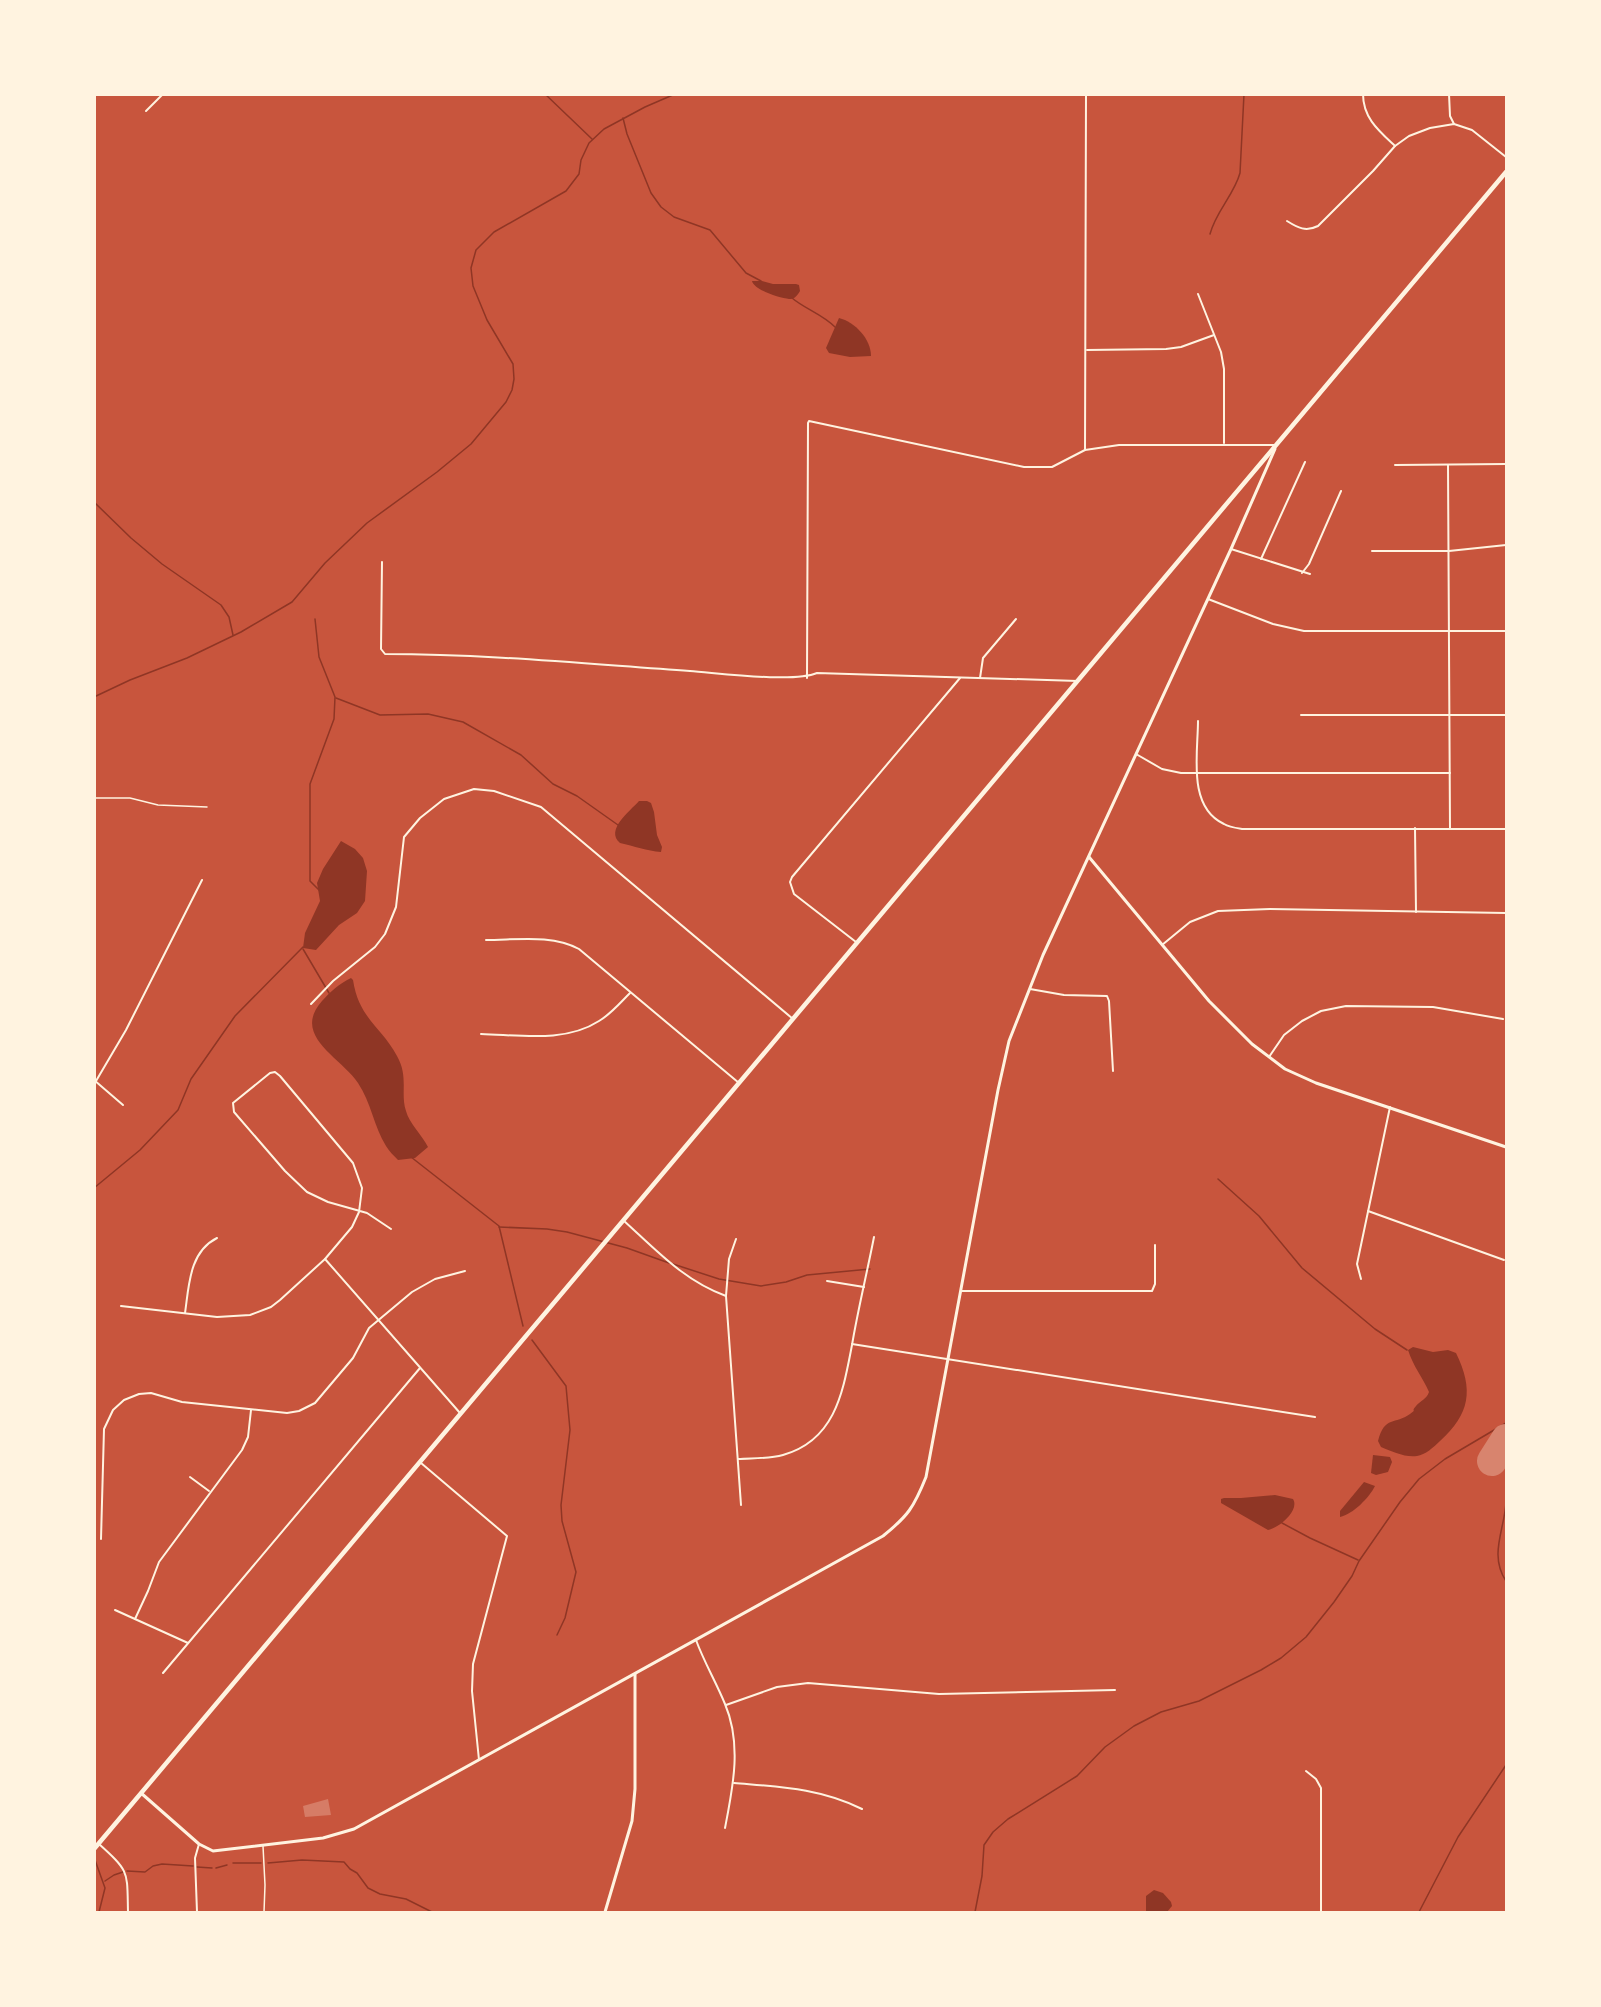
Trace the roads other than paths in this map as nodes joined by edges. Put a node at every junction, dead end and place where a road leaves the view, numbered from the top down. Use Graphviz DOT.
graph roads {
  1 [pos="163,94"];
  2 [pos="1086,94"];
  3 [pos="1363,94"];
  4 [pos="1449,94"];
  5 [pos="146,111"];
  6 [pos="1454,124"];
  7 [pos="1395,146"];
  8 [pos="1506,157"];
  9 [pos="1506,172"];
  10 [pos="1287,221"];
  11 [pos="1198,294"];
  12 [pos="1214,334"];
  13 [pos="1086,350"];
  14 [pos="1224,444"];
  15 [pos="1276,445"];
  16 [pos="1085,450"];
  17 [pos="1305,462"];
  18 [pos="1506,464"];
  19 [pos="1395,465"];
  20 [pos="1448,465"];
  21 [pos="1341,491"];
  22 [pos="1506,545"];
  23 [pos="1231,549"];
  24 [pos="1372,551"];
  25 [pos="1449,551"];
  26 [pos="1262,559"];
  27 [pos="382,562"];
  28 [pos="1302,573"];
  29 [pos="1310,574"];
  30 [pos="1208,599"];
  31 [pos="1016,619"];
  32 [pos="1506,631"];
  33 [pos="1450,632"];
  34 [pos="807,678"];
  35 [pos="960,678"];
  36 [pos="980,678"];
  37 [pos="1078,681"];
  38 [pos="1301,715"];
  39 [pos="1450,715"];
  40 [pos="1506,715"];
  41 [pos="1198,721"];
  42 [pos="1136,754"];
  43 [pos="1198,772"];
  44 [pos="1450,773"];
  45 [pos="94,798"];
  46 [pos="207,807"];
  47 [pos="1415,828"];
  48 [pos="1450,829"];
  49 [pos="1506,829"];
  50 [pos="1089,857"];
  51 [pos="202,880"];
  52 [pos="1416,912"];
  53 [pos="1506,913"];
  54 [pos="486,940"];
  55 [pos="857,942"];
  56 [pos="1162,945"];
  57 [pos="1030,989"];
  58 [pos="630,993"];
  59 [pos="311,1004"];
  60 [pos="793,1019"];
  61 [pos="1503,1019"];
  62 [pos="481,1034"];
  63 [pos="1269,1057"];
  64 [pos="1113,1071"];
  65 [pos="95,1080"];
  66 [pos="739,1083"];
  67 [pos="123,1105"];
  68 [pos="1390,1107"];
  69 [pos="1506,1147"];
  70 [pos="1368,1211"];
  71 [pos="359,1212"];
  72 [pos="623,1220"];
  73 [pos="392,1229"];
  74 [pos="874,1237"];
  75 [pos="217,1238"];
  76 [pos="736,1239"];
  77 [pos="1155,1245"];
  78 [pos="325,1258"];
  79 [pos="1504,1260"];
  80 [pos="465,1271"];
  81 [pos="1361,1279"];
  82 [pos="827,1281"];
  83 [pos="864,1287"];
  84 [pos="961,1291"];
  85 [pos="726,1296"];
  86 [pos="121,1306"];
  87 [pos="184,1313"];
  88 [pos="379,1320"];
  89 [pos="852,1344"];
  90 [pos="948,1360"];
  91 [pos="420,1368"];
  92 [pos="251,1410"];
  93 [pos="460,1413"];
  94 [pos="1315,1417"];
  95 [pos="738,1459"];
  96 [pos="419,1461"];
  97 [pos="190,1476"];
  98 [pos="210,1492"];
  99 [pos="741,1505"];
  100 [pos="101,1539"];
  101 [pos="115,1610"];
  102 [pos="135,1619"];
  103 [pos="696,1640"];
  104 [pos="188,1643"];
  105 [pos="163,1673"];
  106 [pos="635,1674"];
  107 [pos="1115,1690"];
  108 [pos="726,1705"];
  109 [pos="479,1760"];
  110 [pos="1306,1771"];
  111 [pos="734,1783"];
  112 [pos="141,1793"];
  113 [pos="861,1809"];
  114 [pos="725,1828"];
  115 [pos="99,1844"];
  116 [pos="199,1844"];
  117 [pos="263,1846"];
  118 [pos="94,1849"];
  119 [pos="128,1912"];
  120 [pos="197,1912"];
  121 [pos="264,1912"];
  122 [pos="605,1912"];
  123 [pos="1321,1912"];
  1 -- 5 [label="street"];
  2 -- 13 [label="street"];
  3 -- 7 [label="street"];
  4 -- 6 [label="street"];
  6 -- 7 [label="street"];
  6 -- 8 [label="street"];
  7 -- 10 [label="street"];
  9 -- 15 [label="highway"];
  11 -- 12 [label="street"];
  12 -- 13 [label="street"];
  12 -- 14 [label="street"];
  13 -- 16 [label="street"];
  14 -- 15 [label="street"];
  14 -- 16 [label="street"];
  15 -- 23 [label="street"];
  15 -- 37 [label="highway"];
  16 -- 34 [label="street"];
  17 -- 26 [label="street"];
  18 -- 20 [label="street"];
  19 -- 20 [label="street"];
  20 -- 25 [label="street"];
  21 -- 28 [label="street"];
  22 -- 25 [label="street"];
  23 -- 26 [label="street"];
  23 -- 30 [label="street"];
  24 -- 25 [label="street"];
  25 -- 33 [label="street"];
  26 -- 28 [label="street"];
  27 -- 34 [label="street"];
  28 -- 29 [label="street"];
  30 -- 33 [label="street"];
  30 -- 42 [label="street"];
  31 -- 36 [label="street"];
  32 -- 33 [label="street"];
  33 -- 39 [label="street"];
  34 -- 35 [label="street"];
  35 -- 36 [label="street"];
  35 -- 55 [label="street"];
  36 -- 37 [label="street"];
  37 -- 55 [label="highway"];
  38 -- 39 [label="street"];
  39 -- 40 [label="street"];
  39 -- 44 [label="street"];
  41 -- 43 [label="street"];
  42 -- 43 [label="street"];
  42 -- 50 [label="street"];
  43 -- 44 [label="street"];
  43 -- 47 [label="street"];
  44 -- 48 [label="street"];
  45 -- 46 [label="lane"];
  47 -- 48 [label="street"];
  47 -- 52 [label="street"];
  48 -- 49 [label="street"];
  50 -- 56 [label="street"];
  50 -- 57 [label="street"];
  51 -- 65 [label="street"];
  52 -- 53 [label="street"];
  52 -- 56 [label="street"];
  54 -- 58 [label="street"];
  55 -- 60 [label="highway"];
  56 -- 63 [label="street"];
  57 -- 64 [label="street"];
  57 -- 84 [label="street"];
  58 -- 62 [label="street"];
  58 -- 66 [label="street"];
  59 -- 60 [label="street"];
  60 -- 66 [label="highway"];
  61 -- 63 [label="street"];
  63 -- 68 [label="street"];
  65 -- 67 [label="street"];
  66 -- 72 [label="highway"];
  68 -- 69 [label="street"];
  68 -- 70 [label="street"];
  70 -- 79 [label="street"];
  70 -- 81 [label="street"];
  71 -- 71 [label="street"];
  71 -- 73 [label="street"];
  71 -- 78 [label="street"];
  72 -- 85 [label="street"];
  72 -- 93 [label="highway"];
  74 -- 83 [label="street"];
  75 -- 87 [label="street"];
  76 -- 85 [label="street"];
  77 -- 84 [label="street"];
  78 -- 87 [label="street"];
  78 -- 88 [label="street"];
  80 -- 88 [label="street"];
  82 -- 83 [label="street"];
  83 -- 89 [label="street"];
  84 -- 90 [label="street"];
  85 -- 95 [label="street"];
  86 -- 87 [label="street"];
  88 -- 91 [label="street"];
  88 -- 92 [label="street"];
  89 -- 90 [label="street"];
  89 -- 95 [label="street"];
  90 -- 94 [label="street"];
  90 -- 103 [label="street"];
  91 -- 93 [label="street"];
  91 -- 104 [label="street"];
  92 -- 98 [label="street"];
  92 -- 100 [label="street"];
  93 -- 96 [label="highway"];
  95 -- 99 [label="street"];
  96 -- 109 [label="street"];
  96 -- 112 [label="highway"];
  97 -- 98 [label="street"];
  98 -- 102 [label="street"];
  101 -- 102 [label="street"];
  102 -- 104 [label="street"];
  103 -- 106 [label="street"];
  103 -- 108 [label="street"];
  104 -- 105 [label="street"];
  106 -- 109 [label="street"];
  106 -- 122 [label="street"];
  107 -- 108 [label="street"];
  108 -- 111 [label="street"];
  109 -- 117 [label="street"];
  110 -- 123 [label="street"];
  111 -- 113 [label="street"];
  111 -- 114 [label="street"];
  112 -- 115 [label="highway"];
  112 -- 116 [label="street"];
  115 -- 118 [label="highway"];
  115 -- 119 [label="street"];
  116 -- 117 [label="street"];
  116 -- 120 [label="street"];
  117 -- 121 [label="lane"];
}
